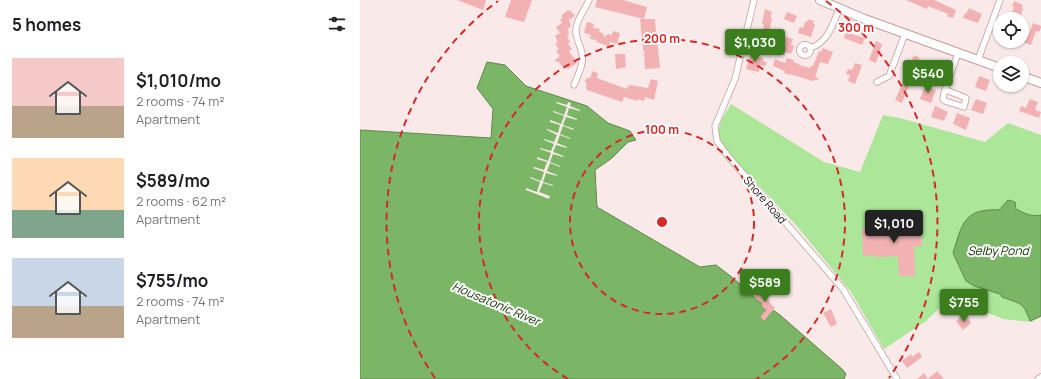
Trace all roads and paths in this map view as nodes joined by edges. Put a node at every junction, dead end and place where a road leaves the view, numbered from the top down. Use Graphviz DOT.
graph roads {
  1 [pos="589,0"];
  2 [pos="754,0"];
  3 [pos="820,0"];
  4 [pos="1000,0"];
  5 [pos="838,9"];
  6 [pos="905,34"];
  7 [pos="810,48"];
  8 [pos="958,53"];
  9 [pos="978,60"];
  10 [pos="993,65"];
  11 [pos="1029,79"];
  12 [pos="877,82"];
  13 [pos="1041,83"];
  14 [pos="574,85"];
  15 [pos="946,90"];
  16 [pos="1041,378"];
  17 [pos="897,379"];
  18 [pos="1038,379"];
  1 -- 14 [label="street"];
  2 -- 17 [label="street, Shore Road"];
  3 -- 5 [label="street"];
  4 -- 9 [label="street"];
  5 -- 6 [label="street"];
  5 -- 7 [label="street"];
  6 -- 8 [label="street"];
  6 -- 12 [label="street"];
  8 -- 9 [label="street"];
  8 -- 15 [label="street"];
  9 -- 10 [label="street"];
  11 -- 13 [label="street"];
  16 -- 18 [label="street"];
}
